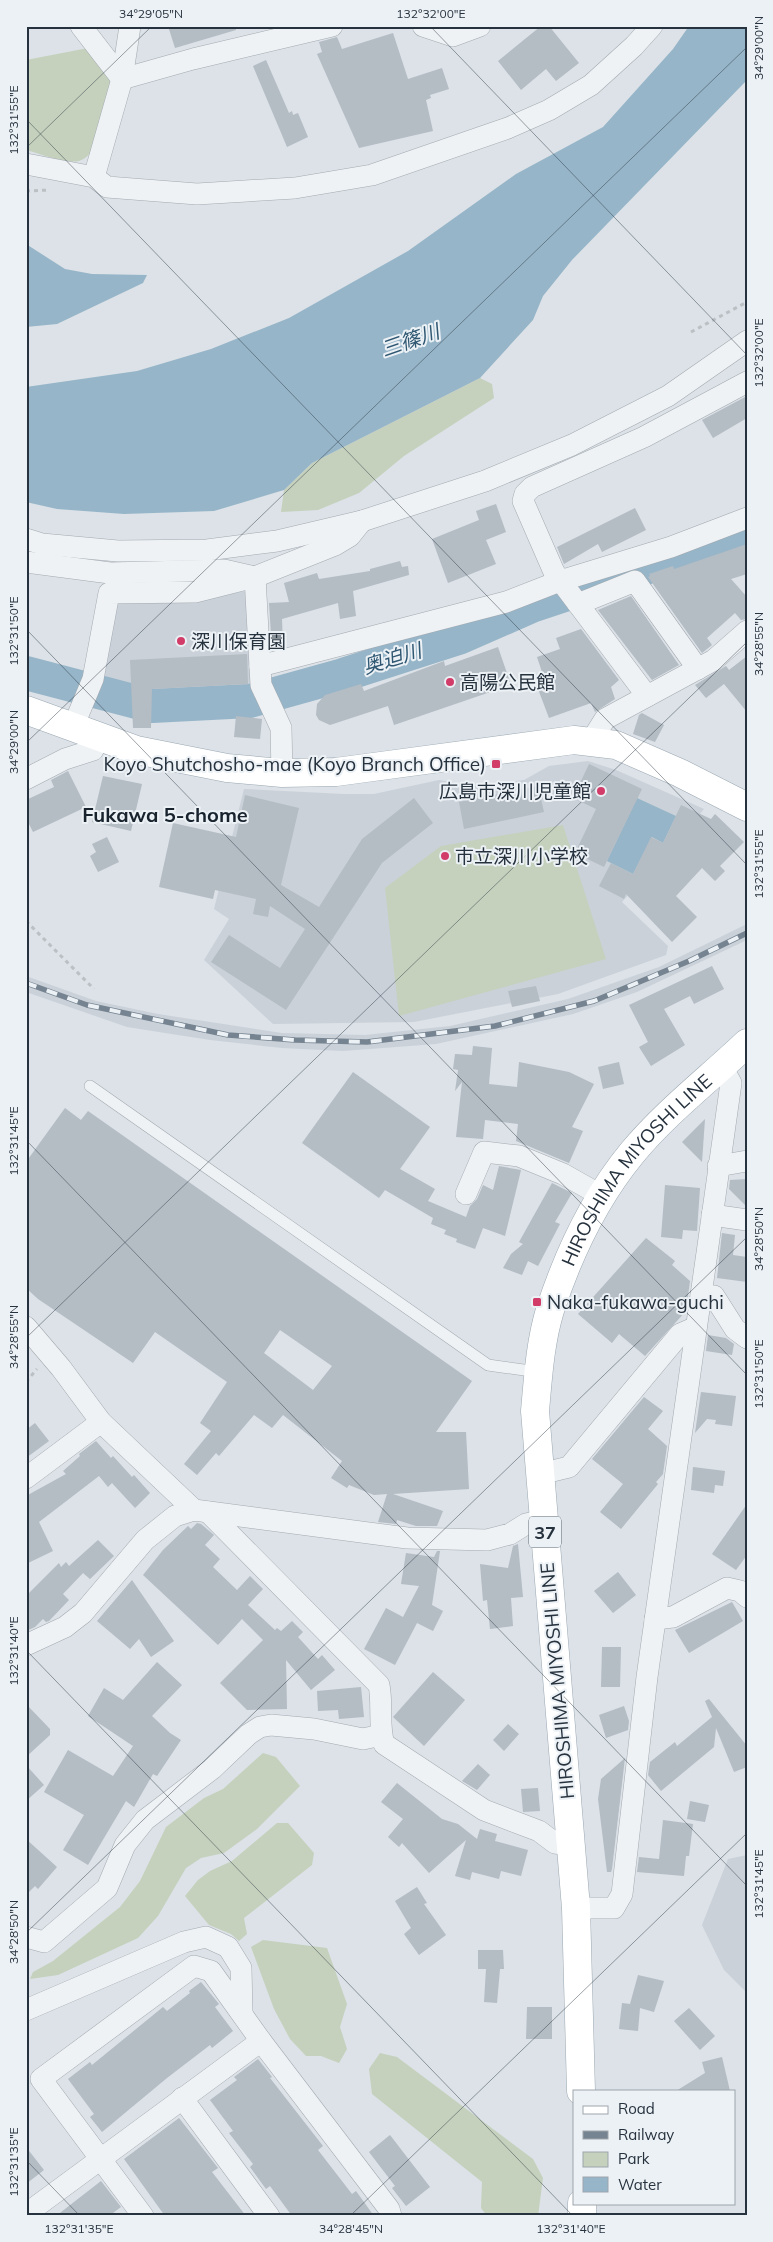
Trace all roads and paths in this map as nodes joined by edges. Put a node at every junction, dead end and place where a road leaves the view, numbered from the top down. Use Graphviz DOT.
graph roads {
  1 [pos="81,26"];
  2 [pos="130,26"];
  3 [pos="332,26"];
  4 [pos="423,26"];
  5 [pos="480,26"];
  6 [pos="652,26"];
  7 [pos="250,35"];
  8 [pos="122,79"];
  9 [pos="26,164"];
  10 [pos="94,177"];
  11 [pos="747,302"];
  12 [pos="691,332"];
  13 [pos="747,341"];
  14 [pos="747,382"];
  15 [pos="747,518"];
  16 [pos="362,521"];
  17 [pos="26,540"];
  18 [pos="26,562"];
  19 [pos="255,577"];
  20 [pos="569,592"];
  21 [pos="747,632"];
  22 [pos="260,666"];
  23 [pos="698,669"];
  24 [pos="647,696"];
  25 [pos="26,710"];
  26 [pos="78,716"];
  27 [pos="99,736"];
  28 [pos="591,741"];
  29 [pos="282,773"];
  30 [pos="26,780"];
  31 [pos="747,807"];
  32 [pos="26,921"];
  33 [pos="94,988"];
  34 [pos="747,1043"];
  35 [pos="722,1067"];
  36 [pos="90,1086"];
  37 [pos="747,1161"];
  38 [pos="718,1166"];
  39 [pos="466,1194"];
  40 [pos="602,1196"];
  41 [pos="712,1215"];
  42 [pos="747,1220"];
  43 [pos="701,1295"];
  44 [pos="26,1327"];
  45 [pos="696,1327"];
  46 [pos="747,1338"];
  47 [pos="538,1372"];
  48 [pos="101,1422"];
  49 [pos="540,1474"];
  50 [pos="26,1478"];
  51 [pos="201,1511"];
  52 [pos="544,1520"];
  53 [pos="747,1597"];
  54 [pos="655,1619"];
  55 [pos="26,1645"];
  56 [pos="381,1735"];
  57 [pos="569,1845"];
  58 [pos="576,1908"];
  59 [pos="26,1937"];
  60 [pos="26,2010"];
  61 [pos="242,2013"];
  62 [pos="261,2041"];
  63 [pos="581,2090"];
  64 [pos="182,2098"];
  65 [pos="99,2158"];
  66 [pos="26,2214"];
  67 [pos="142,2216"];
  68 [pos="269,2216"];
  69 [pos="391,2216"];
  1 -- 8 [label="street"];
  2 -- 8 [label="street"];
  3 -- 7 [label="street"];
  4 -- 5 [label="street"];
  6 -- 10 [label="street"];
  7 -- 8 [label="street"];
  8 -- 10 [label="street"];
  9 -- 10 [label="street"];
  11 -- 12 [label="path"];
  13 -- 16 [label="street"];
  14 -- 20 [label="street"];
  15 -- 20 [label="street"];
  16 -- 17 [label="street"];
  16 -- 19 [label="street"];
  18 -- 19 [label="street"];
  19 -- 22 [label="street"];
  19 -- 26 [label="street"];
  20 -- 22 [label="street"];
  20 -- 23 [label="street"];
  20 -- 24 [label="street"];
  21 -- 23 [label="street"];
  22 -- 29 [label="street"];
  23 -- 24 [label="street"];
  24 -- 28 [label="street"];
  25 -- 26 [label="main road"];
  26 -- 27 [label="main road"];
  27 -- 29 [label="main road"];
  27 -- 30 [label="street"];
  28 -- 29 [label="main road"];
  28 -- 31 [label="main road"];
  32 -- 33 [label="path"];
  34 -- 35 [label="main road, HIROSHIMA MIYOSHI LINE / 37"];
  35 -- 38 [label="street"];
  35 -- 40 [label="main road, HIROSHIMA MIYOSHI LINE / 37"];
  36 -- 47 [label="lane"];
  37 -- 38 [label="street"];
  38 -- 41 [label="street"];
  39 -- 40 [label="street"];
  40 -- 47 [label="main road, HIROSHIMA MIYOSHI LINE / 37"];
  41 -- 42 [label="street"];
  41 -- 43 [label="street"];
  43 -- 45 [label="street"];
  43 -- 46 [label="street"];
  44 -- 48 [label="street"];
  45 -- 49 [label="street"];
  45 -- 54 [label="street"];
  47 -- 49 [label="main road, HIROSHIMA MIYOSHI LINE / 37"];
  48 -- 50 [label="street"];
  48 -- 51 [label="street"];
  49 -- 52 [label="main road, HIROSHIMA MIYOSHI LINE / 37"];
  51 -- 52 [label="street"];
  51 -- 55 [label="street"];
  51 -- 56 [label="street"];
  52 -- 57 [label="main road, HIROSHIMA MIYOSHI LINE / 37"];
  53 -- 54 [label="street"];
  54 -- 58 [label="street"];
  56 -- 57 [label="street"];
  56 -- 59 [label="street"];
  57 -- 58 [label="main road, HIROSHIMA MIYOSHI LINE / 37"];
  58 -- 63 [label="main road, HIROSHIMA MIYOSHI LINE / 37"];
  60 -- 61 [label="street"];
  61 -- 62 [label="street"];
  61 -- 65 [label="street"];
  62 -- 64 [label="street"];
  62 -- 69 [label="street"];
  64 -- 65 [label="street"];
  64 -- 68 [label="street"];
  65 -- 66 [label="street"];
  65 -- 67 [label="street"];
}
